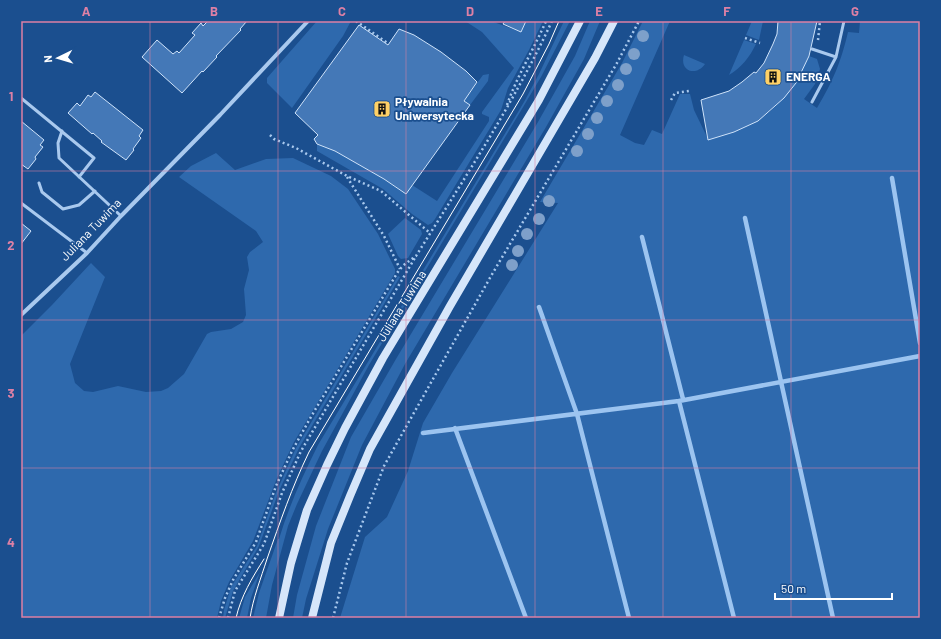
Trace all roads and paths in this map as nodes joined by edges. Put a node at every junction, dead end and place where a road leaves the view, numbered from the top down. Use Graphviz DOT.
graph roads {
  1 [pos="308,21"];
  2 [pos="356,21"];
  3 [pos="546,21"];
  4 [pos="552,21"];
  5 [pos="580,21"];
  6 [pos="614,21"];
  7 [pos="639,21"];
  8 [pos="820,21"];
  9 [pos="844,21"];
  10 [pos="745,38"];
  11 [pos="818,40"];
  12 [pos="760,43"];
  13 [pos="389,44"];
  14 [pos="812,49"];
  15 [pos="836,57"];
  16 [pos="689,91"];
  17 [pos="21,98"];
  18 [pos="671,100"];
  19 [pos="812,102"];
  20 [pos="505,111"];
  21 [pos="62,131"];
  22 [pos="270,135"];
  23 [pos="347,176"];
  24 [pos="79,177"];
  25 [pos="39,183"];
  26 [pos="95,191"];
  27 [pos="21,204"];
  28 [pos="121,216"];
  29 [pos="430,233"];
  30 [pos="87,254"];
  31 [pos="416,256"];
  32 [pos="400,269"];
  33 [pos="22,314"];
  34 [pos="219,618"];
  35 [pos="228,618"];
  36 [pos="279,618"];
  37 [pos="312,618"];
  38 [pos="333,618"];
  1 -- 28 [label="street, Juliana Tuwima"];
  2 -- 13 [label="path"];
  3 -- 20 [label="path"];
  4 -- 20 [label="path"];
  5 -- 36 [label="main road, Juliana Tuwima"];
  6 -- 37 [label="main road"];
  7 -- 38 [label="path"];
  8 -- 11 [label="path"];
  9 -- 15 [label="lane"];
  10 -- 12 [label="path"];
  14 -- 15 [label="lane"];
  15 -- 19 [label="lane"];
  16 -- 18 [label="path"];
  17 -- 21 [label="lane"];
  20 -- 29 [label="path"];
  21 -- 24 [label="lane"];
  21 -- 24 [label="lane"];
  22 -- 23 [label="path"];
  23 -- 29 [label="path"];
  23 -- 32 [label="path"];
  24 -- 26 [label="lane"];
  25 -- 26 [label="lane"];
  26 -- 28 [label="lane"];
  27 -- 30 [label="lane"];
  28 -- 30 [label="street, Juliana Tuwima"];
  29 -- 31 [label="path"];
  30 -- 33 [label="street, Juliana Tuwima"];
  31 -- 32 [label="path"];
  31 -- 35 [label="path"];
  32 -- 34 [label="path"];
}
